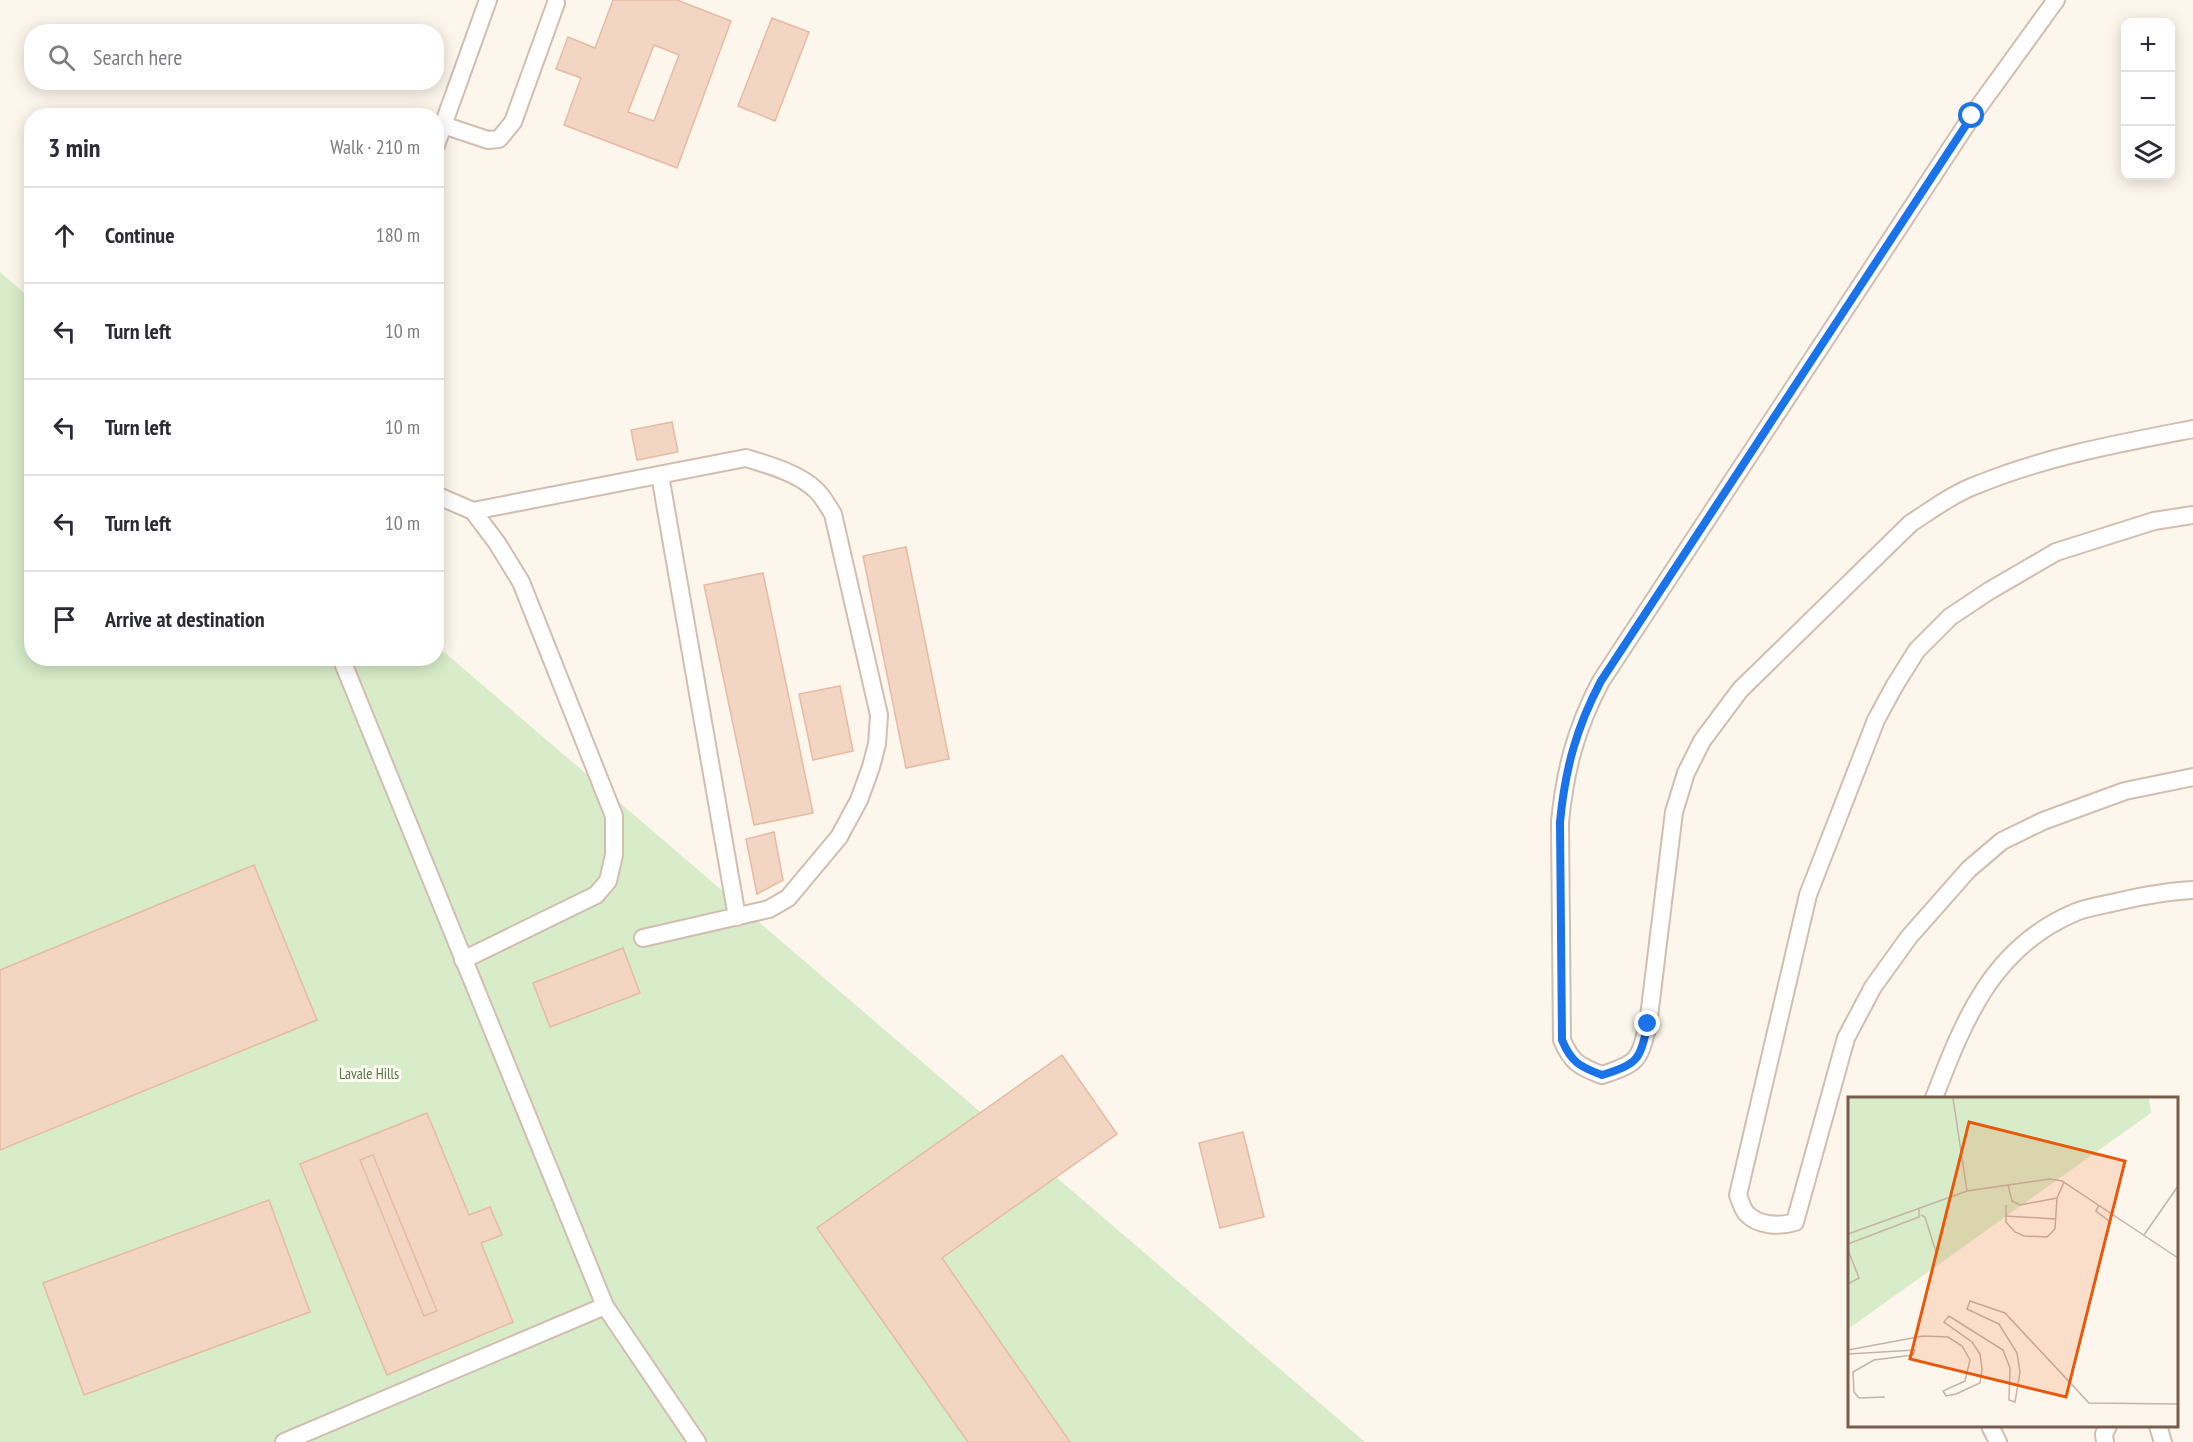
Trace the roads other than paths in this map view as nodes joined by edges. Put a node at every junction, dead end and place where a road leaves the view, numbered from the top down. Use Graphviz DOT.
graph roads {
  1 [pos="488,0"];
  2 [pos="2056,0"];
  3 [pos="556,3"];
  4 [pos="444,122"];
  5 [pos="444,125"];
  6 [pos="2193,429"];
  7 [pos="660,475"];
  8 [pos="444,498"];
  9 [pos="473,511"];
  10 [pos="2193,515"];
  11 [pos="344,666"];
  12 [pos="2193,777"];
  13 [pos="2193,890"];
  14 [pos="737,916"];
  15 [pos="643,938"];
  16 [pos="463,960"];
  17 [pos="1934,1097"];
  18 [pos="605,1306"];
  19 [pos="1991,1427"];
  20 [pos="2107,1427"];
  21 [pos="2159,1427"];
  22 [pos="284,1442"];
  23 [pos="697,1442"];
  24 [pos="1998,1442"];
  25 [pos="2105,1442"];
  26 [pos="2163,1442"];
  1 -- 4 [label="lane"];
  2 -- 6 [label="lane"];
  3 -- 5 [label="lane"];
  7 -- 9 [label="lane"];
  7 -- 14 [label="lane"];
  7 -- 14 [label="lane"];
  8 -- 9 [label="lane"];
  9 -- 16 [label="lane"];
  10 -- 12 [label="lane"];
  11 -- 16 [label="lane"];
  13 -- 17 [label="lane"];
  14 -- 15 [label="lane"];
  16 -- 18 [label="lane"];
  18 -- 22 [label="lane"];
  18 -- 23 [label="lane"];
  19 -- 24 [label="lane"];
  20 -- 25 [label="lane"];
  21 -- 26 [label="lane"];
}
